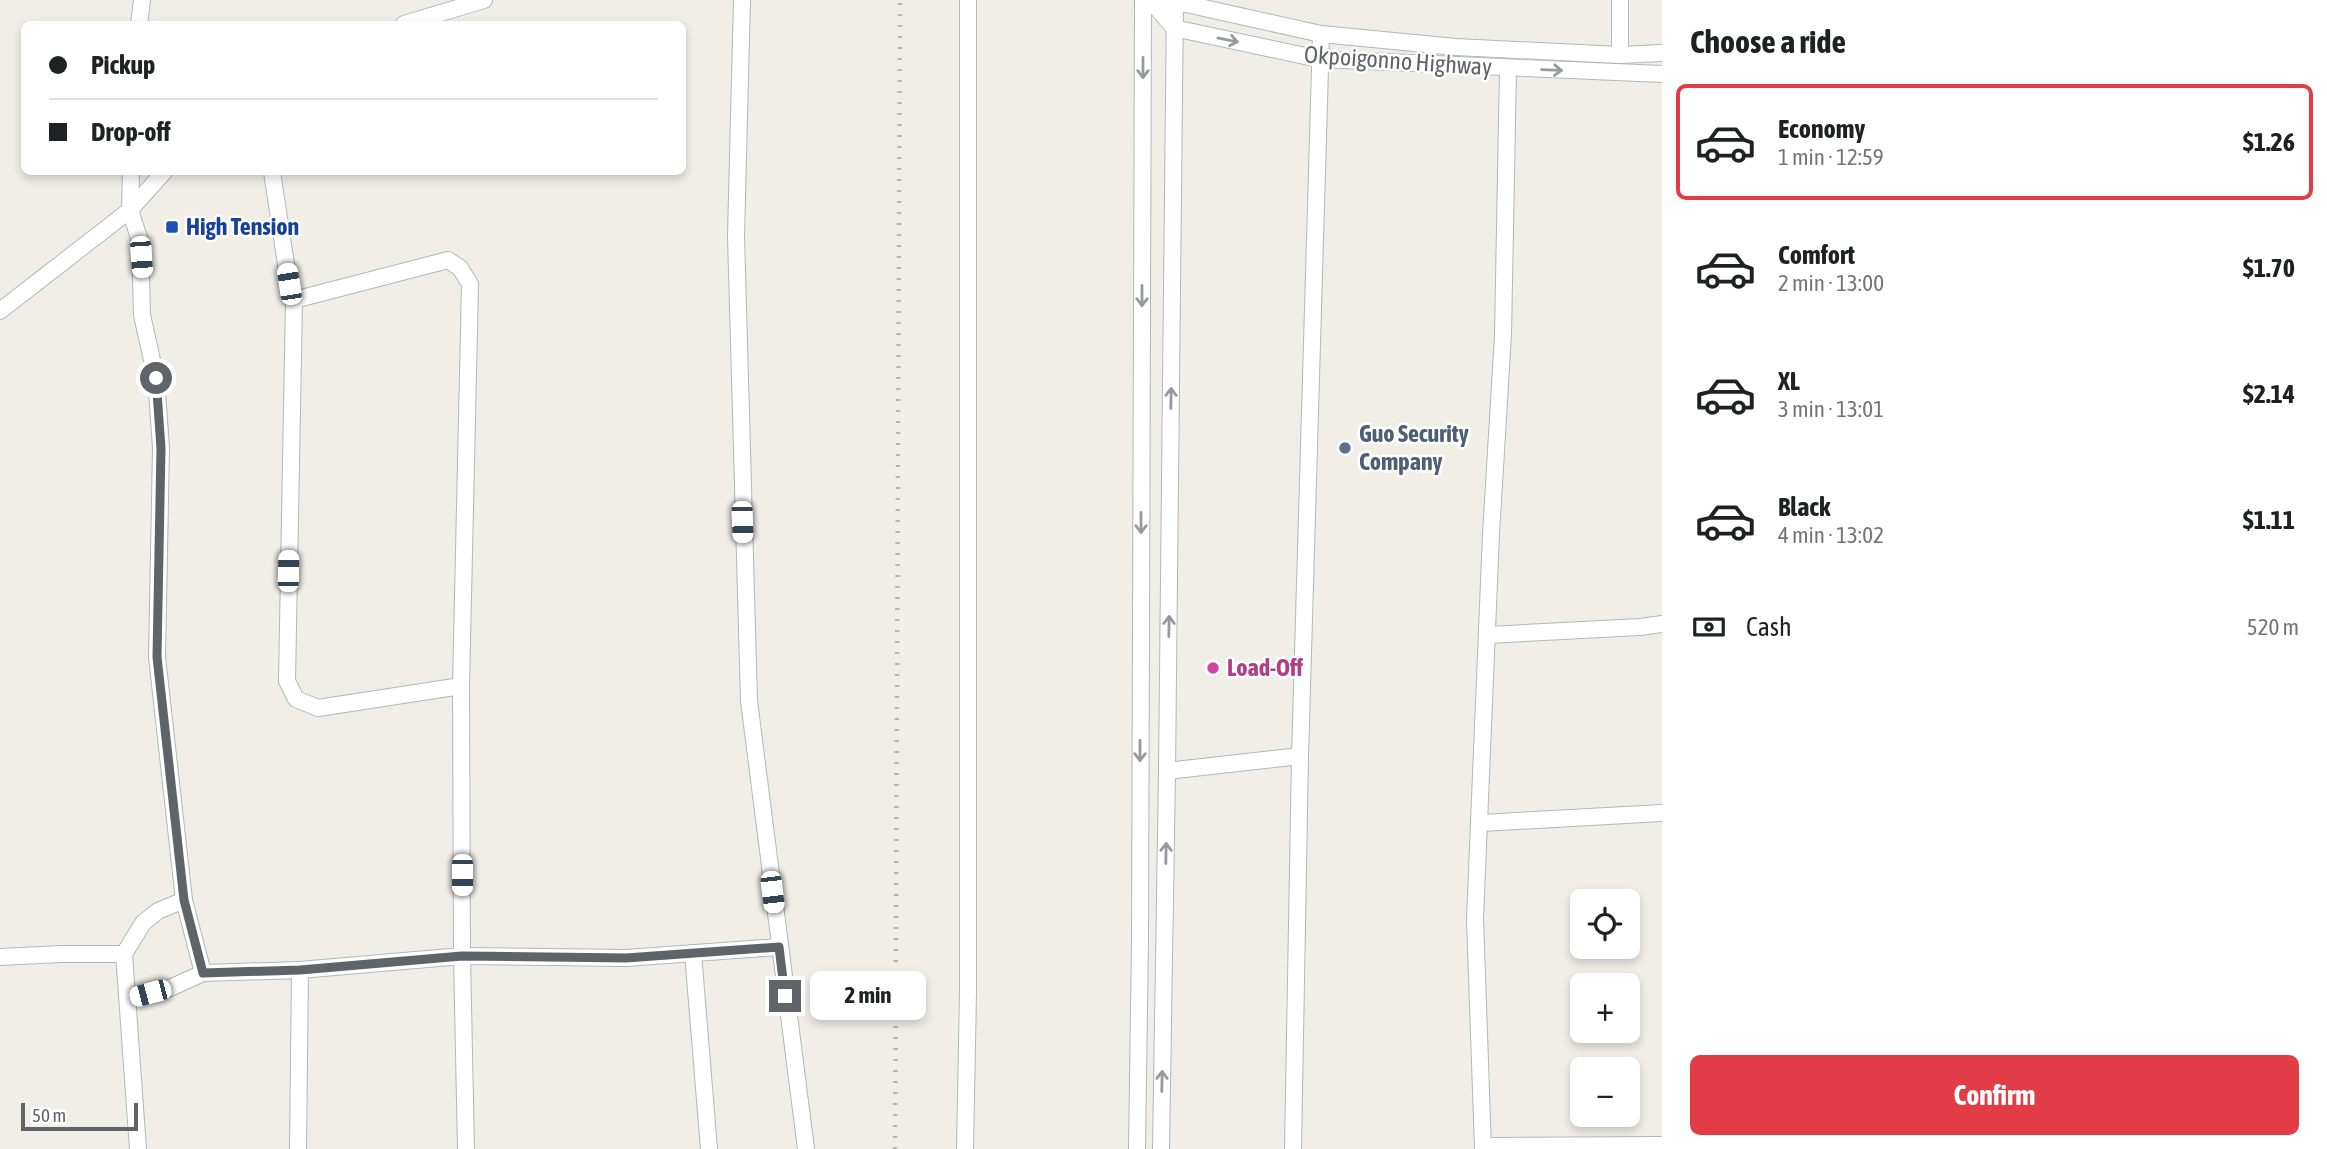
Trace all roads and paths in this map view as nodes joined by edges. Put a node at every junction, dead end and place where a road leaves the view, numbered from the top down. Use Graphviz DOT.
graph roads {
  1 [pos="142,0"];
  2 [pos="484,0"];
  3 [pos="742,0"];
  4 [pos="968,0"];
  5 [pos="1143,0"];
  6 [pos="1150,0"];
  7 [pos="1620,0"];
  8 [pos="1172,1"];
  9 [pos="139,21"];
  10 [pos="414,21"];
  11 [pos="1143,31"];
  12 [pos="1174,31"];
  13 [pos="1321,34"];
  14 [pos="1662,53"];
  15 [pos="1620,55"];
  16 [pos="1320,59"];
  17 [pos="1508,69"];
  18 [pos="1662,74"];
  19 [pos="131,175"];
  20 [pos="161,175"];
  21 [pos="272,175"];
  22 [pos="130,210"];
  23 [pos="294,300"];
  24 [pos="0,311"];
  25 [pos="1662,624"];
  26 [pos="1488,635"];
  27 [pos="461,686"];
  28 [pos="1300,756"];
  29 [pos="1167,771"];
  30 [pos="1662,813"];
  31 [pos="1481,823"];
  32 [pos="184,900"];
  33 [pos="779,947"];
  34 [pos="692,953"];
  35 [pos="124,954"];
  36 [pos="462,956"];
  37 [pos="0,957"];
  38 [pos="300,970"];
  39 [pos="203,973"];
  40 [pos="129,999"];
  41 [pos="1662,1145"];
  42 [pos="1483,1148"];
  43 [pos="138,1149"];
  44 [pos="298,1149"];
  45 [pos="466,1149"];
  46 [pos="709,1149"];
  47 [pos="806,1149"];
  48 [pos="965,1149"];
  49 [pos="1136,1149"];
  50 [pos="1161,1149"];
  51 [pos="1293,1149"];
  1 -- 9 [label="street"];
  2 -- 10 [label="street"];
  3 -- 33 [label="street"];
  4 -- 48 [label="street"];
  5 -- 11 [label="street"];
  6 -- 12 [label="street"];
  7 -- 15 [label="street"];
  8 -- 12 [label="street"];
  8 -- 13 [label="street, Okpoigonno Highway"];
  11 -- 12 [label="street, Okpoigonno Highway"];
  11 -- 49 [label="street, one-way"];
  12 -- 16 [label="street, Okpoigonno Highway, one-way"];
  29 -- 12 [label="street, one-way"];
  13 -- 15 [label="street, Okpoigonno Highway"];
  13 -- 16 [label="street"];
  14 -- 15 [label="street, Okpoigonno Highway"];
  16 -- 17 [label="street, Okpoigonno Highway"];
  16 -- 28 [label="street"];
  17 -- 18 [label="street, Okpoigonno Highway, one-way"];
  17 -- 26 [label="street"];
  19 -- 22 [label="street"];
  20 -- 22 [label="street"];
  21 -- 23 [label="street"];
  22 -- 24 [label="street"];
  22 -- 32 [label="street"];
  23 -- 27 [label="street"];
  23 -- 27 [label="street"];
  25 -- 26 [label="street"];
  26 -- 31 [label="street"];
  27 -- 36 [label="street"];
  28 -- 29 [label="street"];
  28 -- 51 [label="street"];
  50 -- 29 [label="street, one-way"];
  30 -- 31 [label="street"];
  31 -- 42 [label="street"];
  32 -- 35 [label="street"];
  32 -- 39 [label="street"];
  33 -- 34 [label="street"];
  33 -- 47 [label="street"];
  34 -- 36 [label="street"];
  34 -- 46 [label="street"];
  35 -- 37 [label="street"];
  35 -- 40 [label="street"];
  36 -- 38 [label="street"];
  36 -- 45 [label="street"];
  38 -- 39 [label="street"];
  38 -- 44 [label="street"];
  39 -- 40 [label="street"];
  40 -- 43 [label="street"];
  41 -- 42 [label="street"];
}
